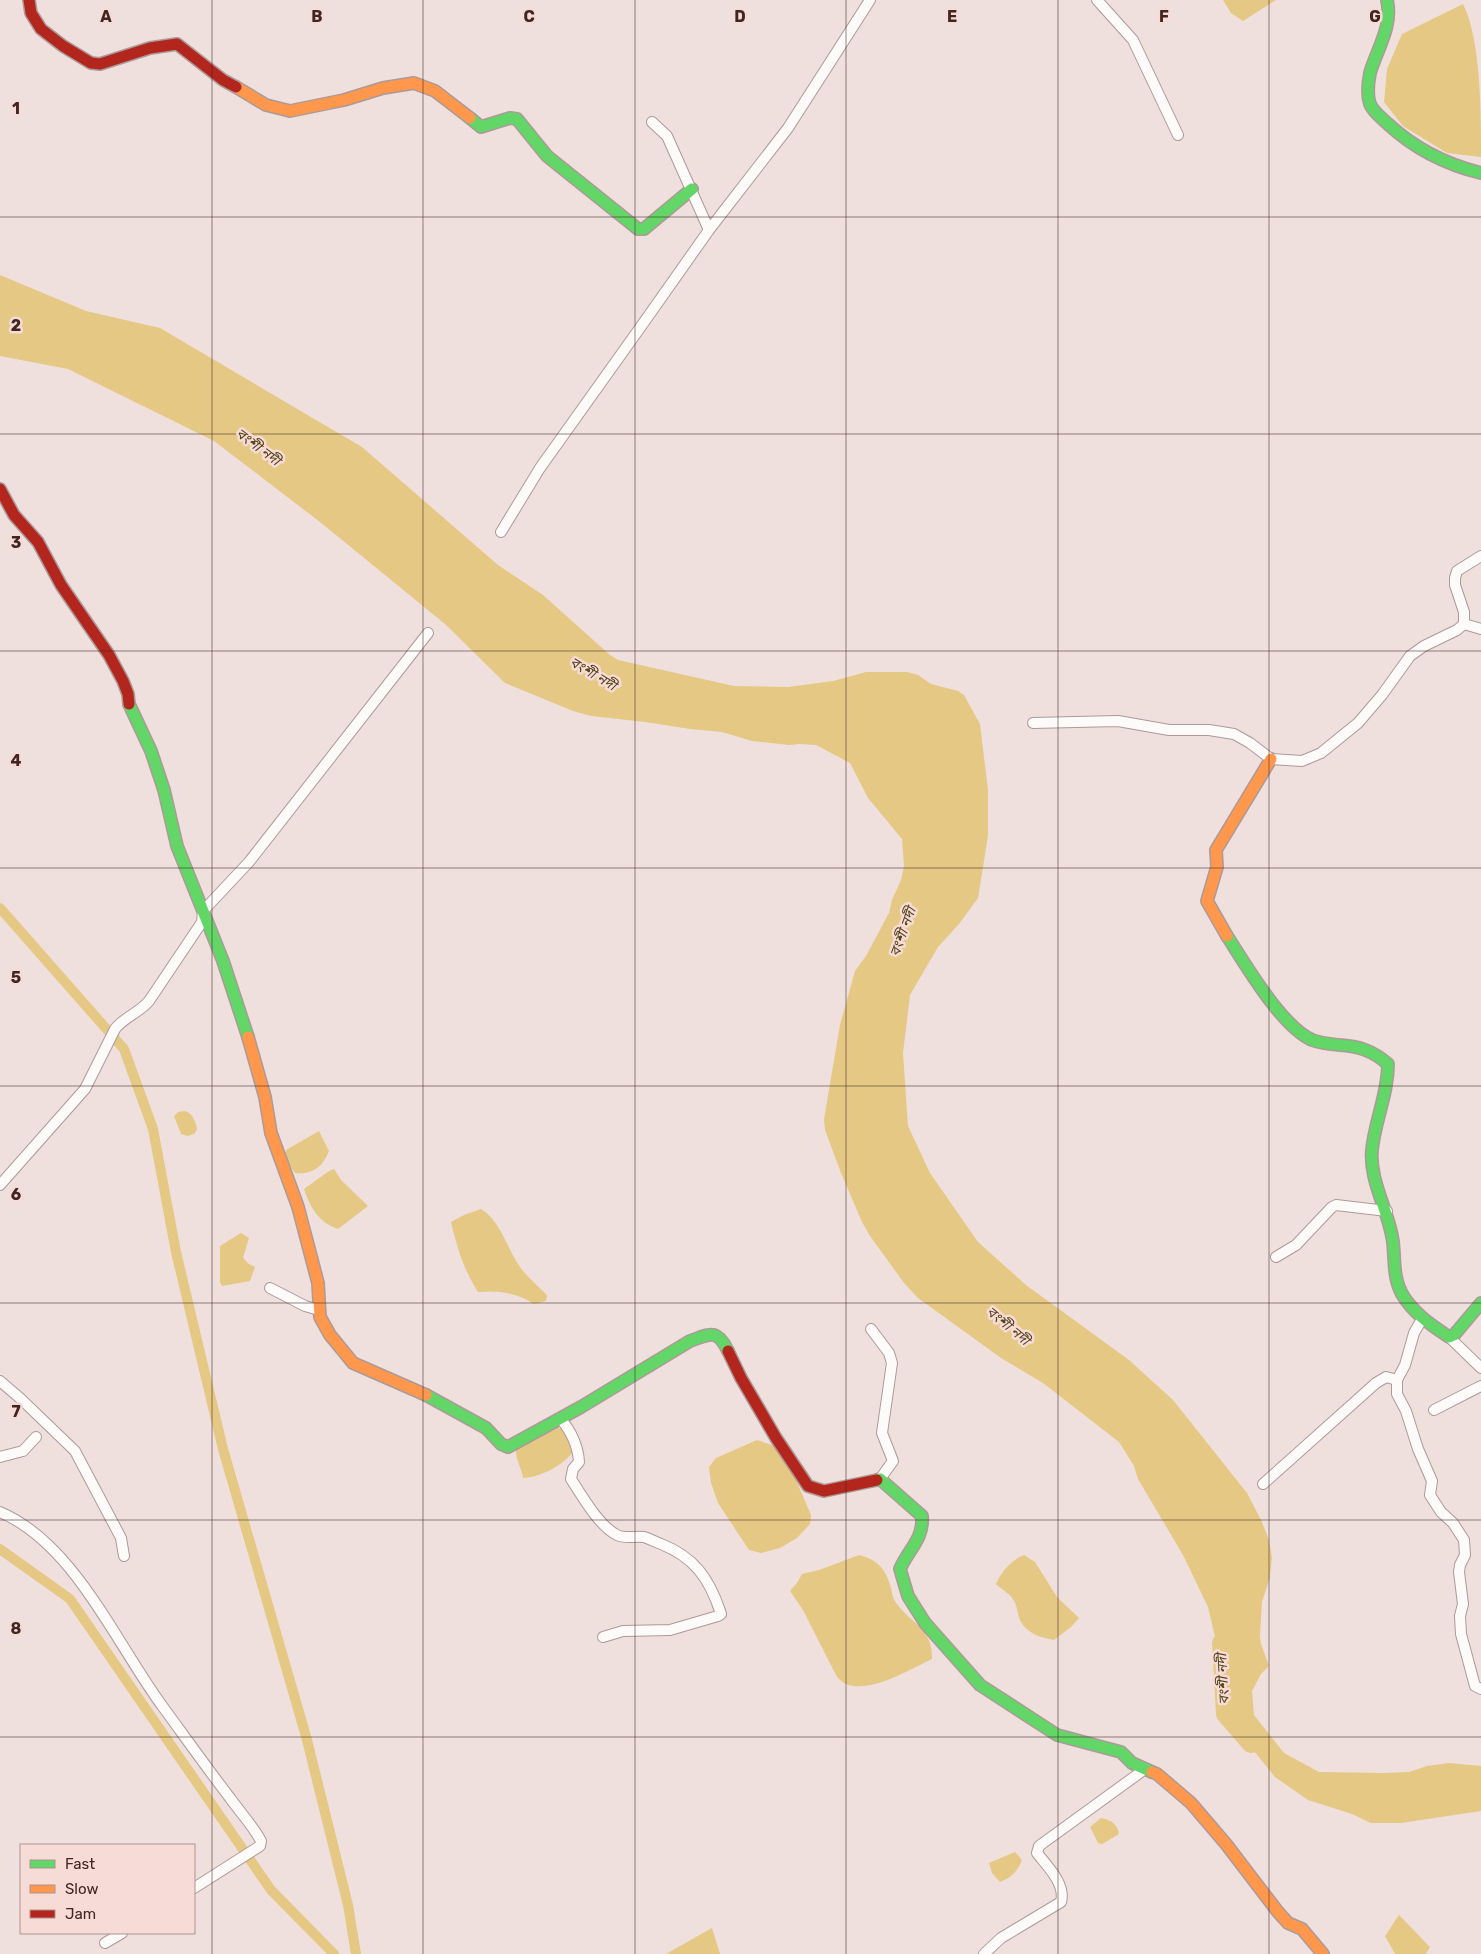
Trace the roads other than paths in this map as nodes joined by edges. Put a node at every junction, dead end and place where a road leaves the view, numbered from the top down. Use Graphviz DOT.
graph roads {
  1 [pos="29,0"];
  2 [pos="870,0"];
  3 [pos="1097,0"];
  4 [pos="1387,0"];
  5 [pos="652,122"];
  6 [pos="1178,135"];
  7 [pos="1481,173"];
  8 [pos="692,189"];
  9 [pos="710,230"];
  10 [pos="0,489"];
  11 [pos="501,532"];
  12 [pos="1481,556"];
  13 [pos="1464,624"];
  14 [pos="1481,629"];
  15 [pos="428,633"];
  16 [pos="1033,723"];
  17 [pos="1271,759"];
  18 [pos="203,911"];
  19 [pos="0,1185"];
  20 [pos="1387,1211"];
  21 [pos="1276,1257"];
  22 [pos="270,1288"];
  23 [pos="1481,1303"];
  24 [pos="319,1310"];
  25 [pos="1422,1319"];
  26 [pos="871,1328"];
  27 [pos="1449,1337"];
  28 [pos="1481,1368"];
  29 [pos="1397,1380"];
  30 [pos="0,1381"];
  31 [pos="1481,1386"];
  32 [pos="1434,1410"];
  33 [pos="560,1418"];
  34 [pos="36,1437"];
  35 [pos="0,1457"];
  36 [pos="880,1479"];
  37 [pos="1263,1484"];
  38 [pos="0,1512"];
  39 [pos="124,1556"];
  40 [pos="603,1637"];
  41 [pos="1481,1689"];
  42 [pos="1145,1769"];
  43 [pos="195,1887"];
  44 [pos="120,1934"];
  45 [pos="105,1943"];
  46 [pos="984,1954"];
  47 [pos="1323,1954"];
  1 -- 8 [label="street"];
  2 -- 9 [label="street"];
  3 -- 6 [label="street"];
  4 -- 7 [label="street"];
  5 -- 8 [label="street"];
  8 -- 9 [label="street"];
  9 -- 11 [label="street"];
  10 -- 18 [label="street"];
  12 -- 13 [label="street"];
  13 -- 14 [label="street"];
  13 -- 17 [label="street"];
  15 -- 18 [label="street"];
  16 -- 17 [label="street"];
  17 -- 20 [label="street"];
  18 -- 19 [label="street"];
  18 -- 24 [label="street"];
  20 -- 21 [label="street"];
  20 -- 25 [label="street"];
  22 -- 24 [label="street"];
  23 -- 27 [label="street"];
  24 -- 33 [label="street"];
  25 -- 27 [label="street"];
  25 -- 29 [label="street"];
  26 -- 36 [label="street"];
  27 -- 28 [label="street"];
  29 -- 37 [label="street"];
  29 -- 41 [label="street"];
  30 -- 39 [label="street"];
  31 -- 32 [label="street"];
  33 -- 36 [label="street"];
  33 -- 40 [label="street"];
  34 -- 35 [label="street"];
  36 -- 42 [label="street"];
  38 -- 43 [label="street"];
  42 -- 46 [label="street"];
  42 -- 47 [label="street"];
  44 -- 45 [label="street"];
}
